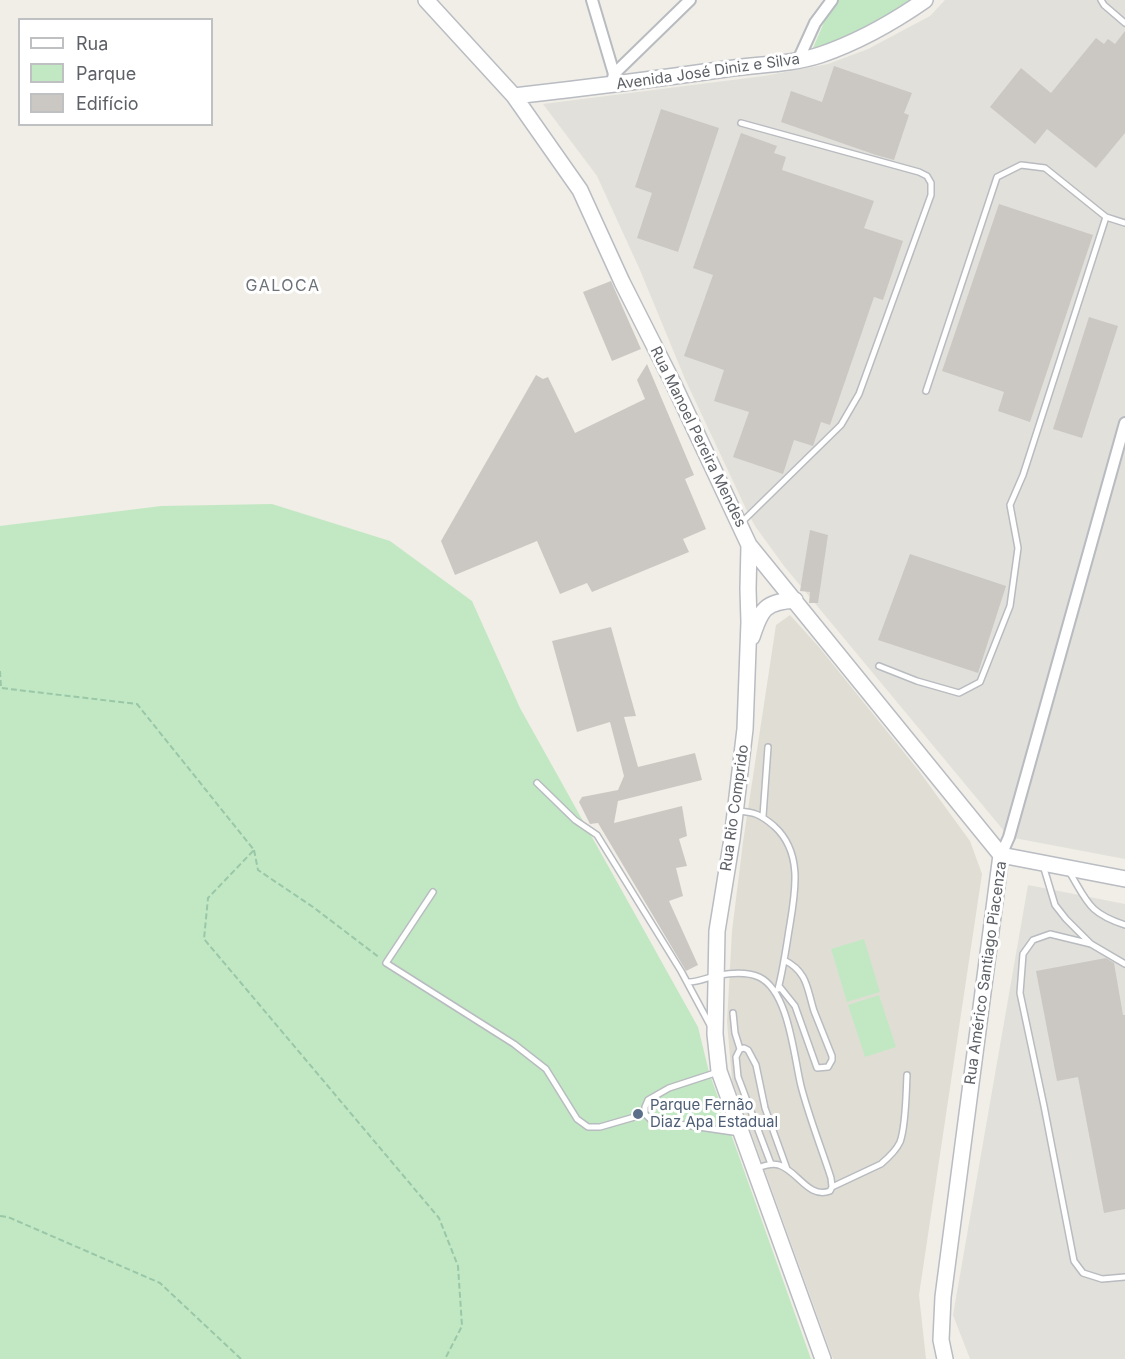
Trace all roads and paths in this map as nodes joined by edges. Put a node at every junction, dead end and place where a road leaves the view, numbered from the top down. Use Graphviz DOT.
graph roads {
  1 [pos="426,0"];
  2 [pos="592,0"];
  3 [pos="690,0"];
  4 [pos="832,0"];
  5 [pos="925,0"];
  6 [pos="1101,0"];
  7 [pos="1125,23"];
  8 [pos="795,62"];
  9 [pos="613,80"];
  10 [pos="514,96"];
  11 [pos="741,123"];
  12 [pos="1106,217"];
  13 [pos="1125,223"];
  14 [pos="926,391"];
  15 [pos="1125,423"];
  16 [pos="740,525"];
  17 [pos="749,545"];
  18 [pos="795,600"];
  19 [pos="748,650"];
  20 [pos="879,666"];
  21 [pos="0,671"];
  22 [pos="768,747"];
  23 [pos="537,783"];
  24 [pos="735,810"];
  25 [pos="763,816"];
  26 [pos="254,850"];
  27 [pos="1001,855"];
  28 [pos="1042,863"];
  29 [pos="1068,868"];
  30 [pos="1125,879"];
  31 [pos="433,892"];
  32 [pos="1125,925"];
  33 [pos="1091,944"];
  34 [pos="784,960"];
  35 [pos="386,963"];
  36 [pos="1125,964"];
  37 [pos="716,975"];
  38 [pos="688,982"];
  39 [pos="779,986"];
  40 [pos="776,995"];
  41 [pos="733,1013"];
  42 [pos="715,1034"];
  43 [pos="740,1049"];
  44 [pos="719,1071"];
  45 [pos="907,1075"];
  46 [pos="645,1114"];
  47 [pos="742,1133"];
  48 [pos="771,1164"];
  49 [pos="755,1169"];
  50 [pos="787,1169"];
  51 [pos="832,1187"];
  52 [pos="0,1216"];
  53 [pos="1125,1277"];
  54 [pos="241,1359"];
  55 [pos="445,1359"];
  56 [pos="823,1359"];
  57 [pos="945,1359"];
  1 -- 10 [label="street, Rua Manoel Pereira Mendes"];
  2 -- 9 [label="street"];
  3 -- 9 [label="street"];
  4 -- 8 [label="street"];
  5 -- 8 [label="street, Avenida José Diniz e Silva"];
  6 -- 7 [label="lane"];
  8 -- 9 [label="street, Avenida José Diniz e Silva"];
  9 -- 10 [label="street, Avenida José Diniz e Silva"];
  10 -- 16 [label="street, Rua Manoel Pereira Mendes"];
  11 -- 16 [label="lane"];
  12 -- 13 [label="lane"];
  12 -- 14 [label="lane"];
  12 -- 20 [label="lane"];
  15 -- 27 [label="street, Rua Américo Santiago Piacenza"];
  16 -- 17 [label="street, Rua Manoel Pereira Mendes"];
  17 -- 18 [label="street, Rua Manoel Pereira Mendes"];
  17 -- 19 [label="street, Rua Rio Comprido"];
  18 -- 19 [label="street"];
  18 -- 27 [label="street, Rua Manoel Pereira Mendes"];
  19 -- 24 [label="street, Rua Rio Comprido"];
  21 -- 26 [label="path"];
  22 -- 25 [label="lane"];
  23 -- 38 [label="lane"];
  24 -- 25 [label="lane"];
  24 -- 37 [label="street, Rua Rio Comprido"];
  25 -- 34 [label="lane"];
  26 -- 35 [label="path"];
  26 -- 55 [label="path"];
  27 -- 28 [label="street"];
  27 -- 57 [label="street, Rua Américo Santiago Piacenza"];
  28 -- 29 [label="street"];
  28 -- 33 [label="lane"];
  29 -- 30 [label="street"];
  29 -- 32 [label="lane"];
  31 -- 35 [label="lane"];
  33 -- 36 [label="lane"];
  33 -- 53 [label="lane"];
  34 -- 39 [label="lane"];
  34 -- 39 [label="lane"];
  35 -- 46 [label="lane"];
  37 -- 38 [label="lane"];
  37 -- 40 [label="lane"];
  37 -- 42 [label="street, Rua Rio Comprido"];
  38 -- 42 [label="lane"];
  39 -- 40 [label="lane"];
  40 -- 51 [label="lane"];
  41 -- 43 [label="lane"];
  42 -- 44 [label="street, Rua Rio Comprido"];
  43 -- 48 [label="lane"];
  43 -- 50 [label="lane"];
  44 -- 46 [label="lane"];
  44 -- 47 [label="street, Rua Rio Comprido"];
  45 -- 51 [label="lane"];
  46 -- 47 [label="lane"];
  47 -- 49 [label="street, Rua Rio Comprido"];
  48 -- 49 [label="lane"];
  48 -- 50 [label="lane"];
  49 -- 56 [label="street, Rua Rio Comprido"];
  50 -- 51 [label="lane"];
  52 -- 54 [label="path"];
}
